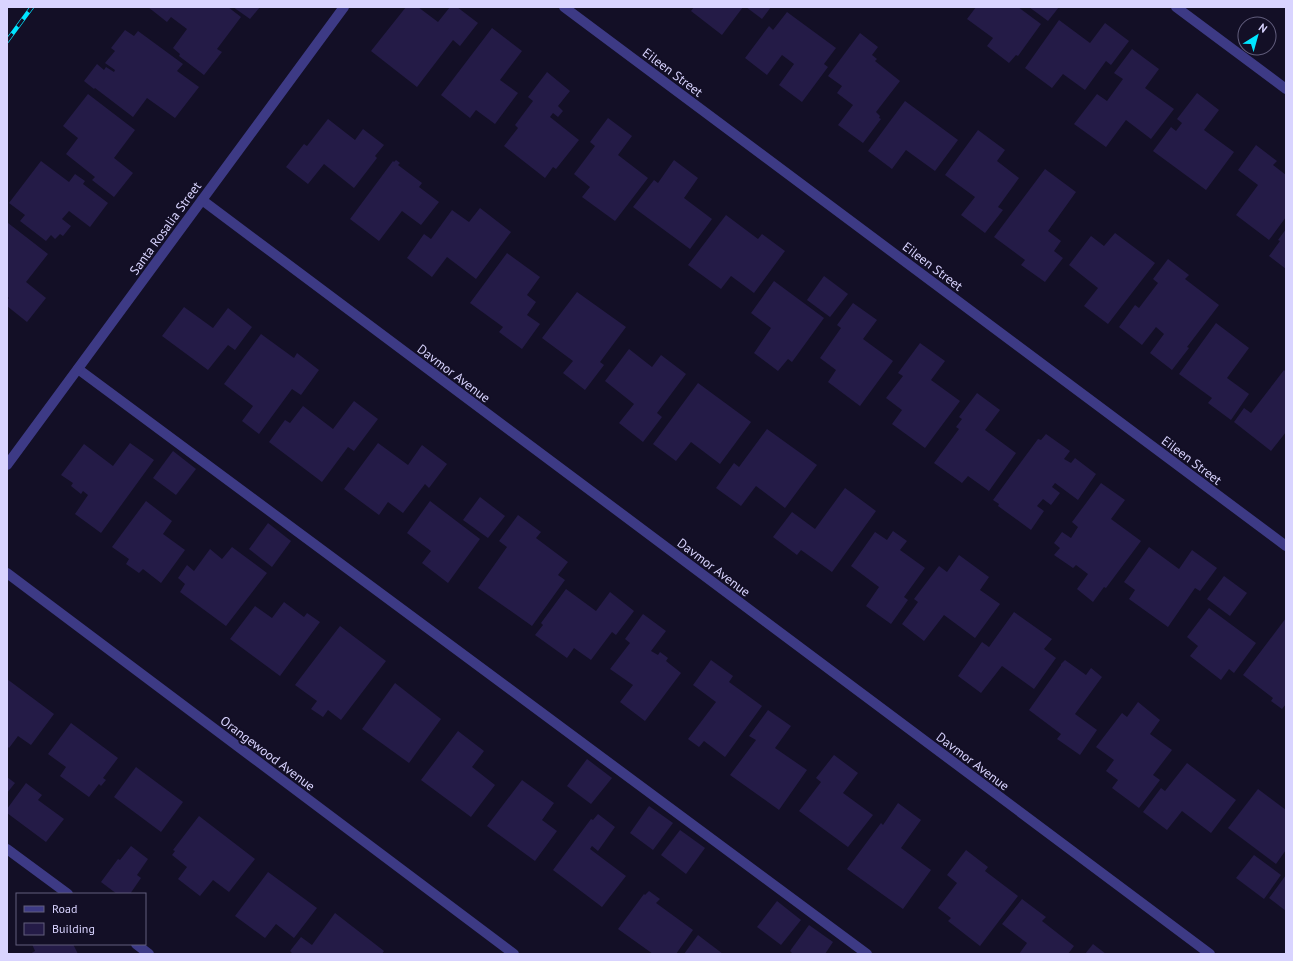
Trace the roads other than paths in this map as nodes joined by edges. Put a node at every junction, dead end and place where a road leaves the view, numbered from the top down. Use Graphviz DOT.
graph roads {
  1 [pos="344,7"];
  2 [pos="564,7"];
  3 [pos="1176,7"];
  4 [pos="1286,89"];
  5 [pos="202,200"];
  6 [pos="78,369"];
  7 [pos="7,464"];
  8 [pos="1286,546"];
  9 [pos="7,573"];
  10 [pos="7,849"];
  11 [pos="67,893"];
  12 [pos="137,945"];
  13 [pos="149,954"];
  14 [pos="514,954"];
  15 [pos="867,954"];
  16 [pos="1210,954"];
  1 -- 5 [label="street, Santa Rosalia Street"];
  2 -- 8 [label="street, Eileen Street"];
  3 -- 4 [label="street"];
  5 -- 6 [label="street, Santa Rosalia Street"];
  5 -- 16 [label="street, Davmor Avenue"];
  6 -- 7 [label="street, Santa Rosalia Street"];
  6 -- 15 [label="street"];
  9 -- 14 [label="street, Orangewood Avenue"];
  10 -- 11 [label="street"];
  12 -- 13 [label="street"];
}
